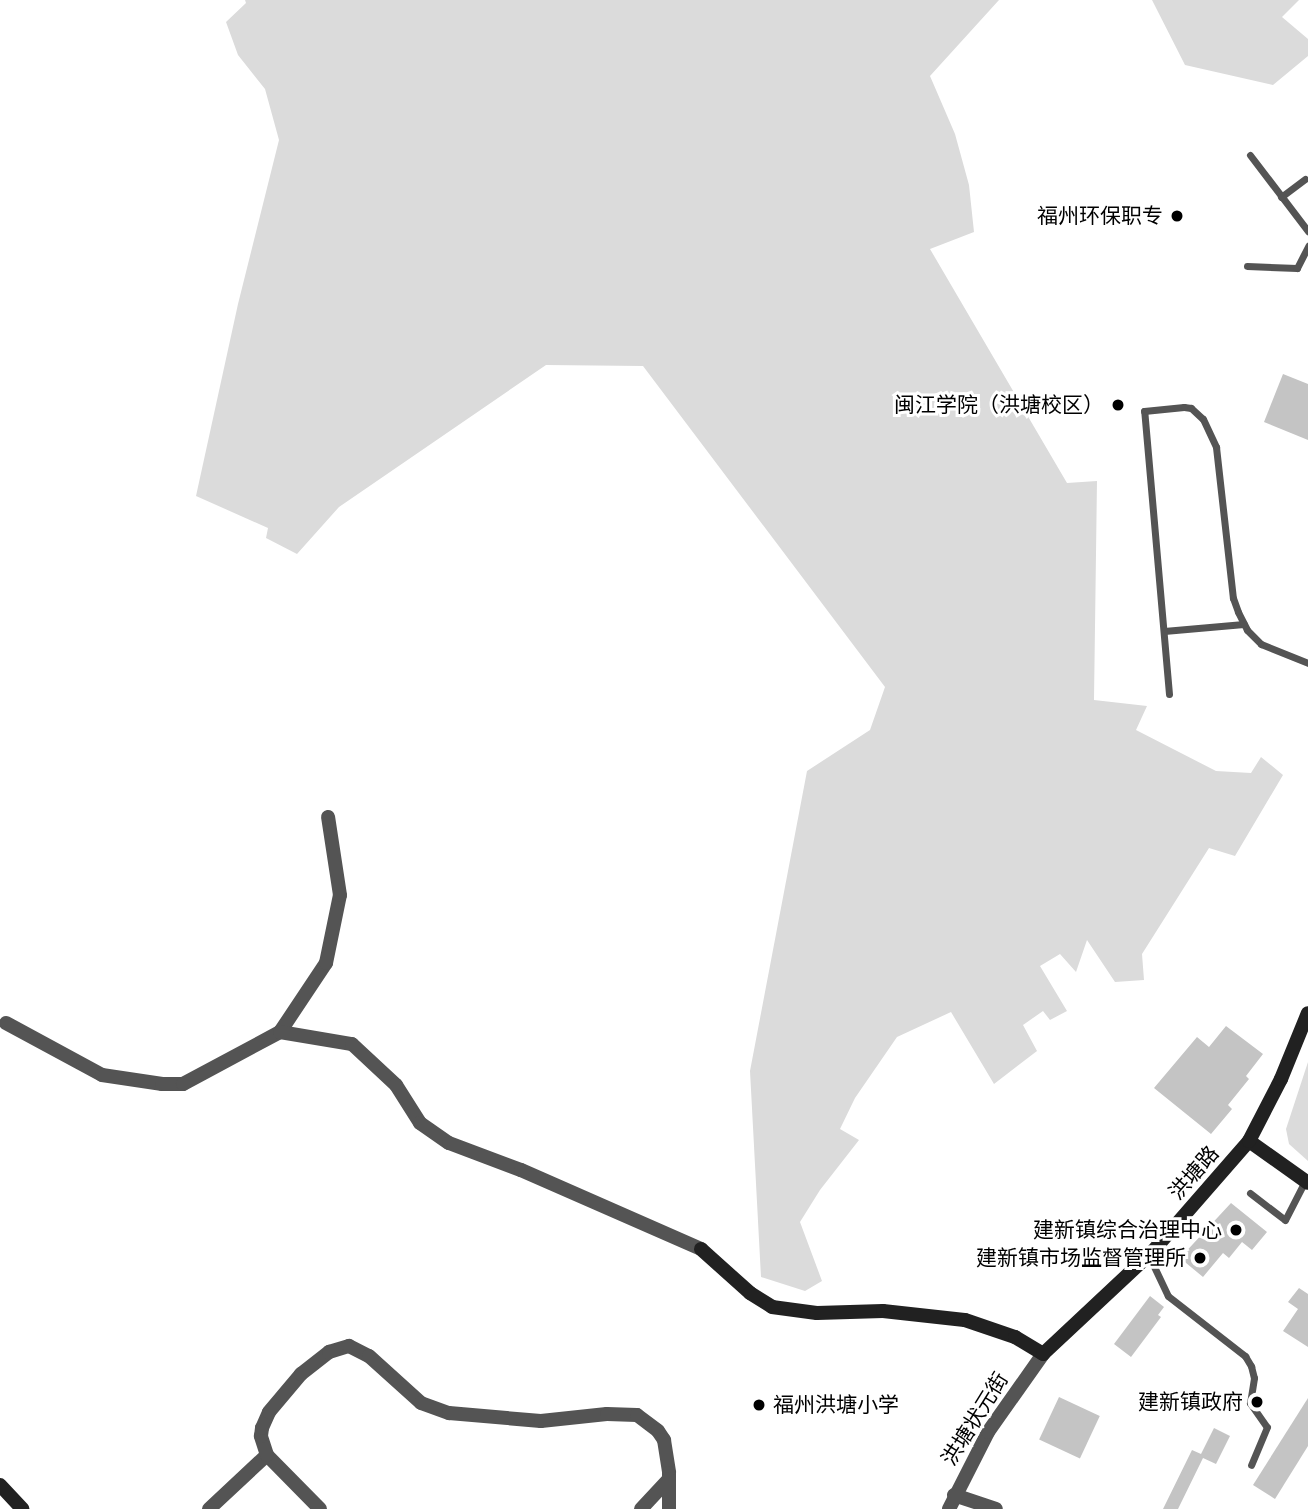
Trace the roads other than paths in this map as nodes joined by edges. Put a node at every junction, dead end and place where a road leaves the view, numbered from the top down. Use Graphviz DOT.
graph roads {
  1 [pos="1250,155"];
  2 [pos="1307,179"];
  3 [pos="1281,197"];
  4 [pos="1308,231"];
  5 [pos="1308,247"];
  6 [pos="1247,266"];
  7 [pos="1244,624"];
  8 [pos="1164,631"];
  9 [pos="1308,663"];
  10 [pos="1169,694"];
  11 [pos="328,817"];
  12 [pos="1308,1013"];
  13 [pos="6,1023"];
  14 [pos="280,1032"];
  15 [pos="1249,1141"];
  16 [pos="1306,1182"];
  17 [pos="1250,1193"];
  18 [pos="1148,1255"];
  19 [pos="1043,1354"];
  20 [pos="267,1455"];
  21 [pos="1251,1465"];
  22 [pos="669,1479"];
  23 [pos="0,1485"];
  24 [pos="951,1502"];
  25 [pos="22,1509"];
  26 [pos="209,1509"];
  27 [pos="320,1509"];
  28 [pos="641,1509"];
  29 [pos="669,1509"];
  30 [pos="996,1509"];
  1 -- 3 [label="lane"];
  2 -- 3 [label="lane"];
  3 -- 4 [label="lane"];
  5 -- 6 [label="lane"];
  7 -- 8 [label="lane"];
  7 -- 8 [label="lane"];
  7 -- 9 [label="lane"];
  8 -- 10 [label="lane"];
  11 -- 14 [label="street"];
  12 -- 15 [label="street, 洪塘路"];
  13 -- 14 [label="street"];
  14 -- 19 [label="street"];
  15 -- 16 [label="street"];
  15 -- 18 [label="street, 洪塘路"];
  16 -- 17 [label="lane"];
  18 -- 19 [label="street, 洪塘路"];
  18 -- 21 [label="lane"];
  19 -- 24 [label="street, 洪塘状元街"];
  20 -- 22 [label="street"];
  20 -- 26 [label="street"];
  20 -- 27 [label="street"];
  22 -- 28 [label="street"];
  22 -- 29 [label="street"];
  23 -- 25 [label="street"];
  24 -- 30 [label="street"];
}
